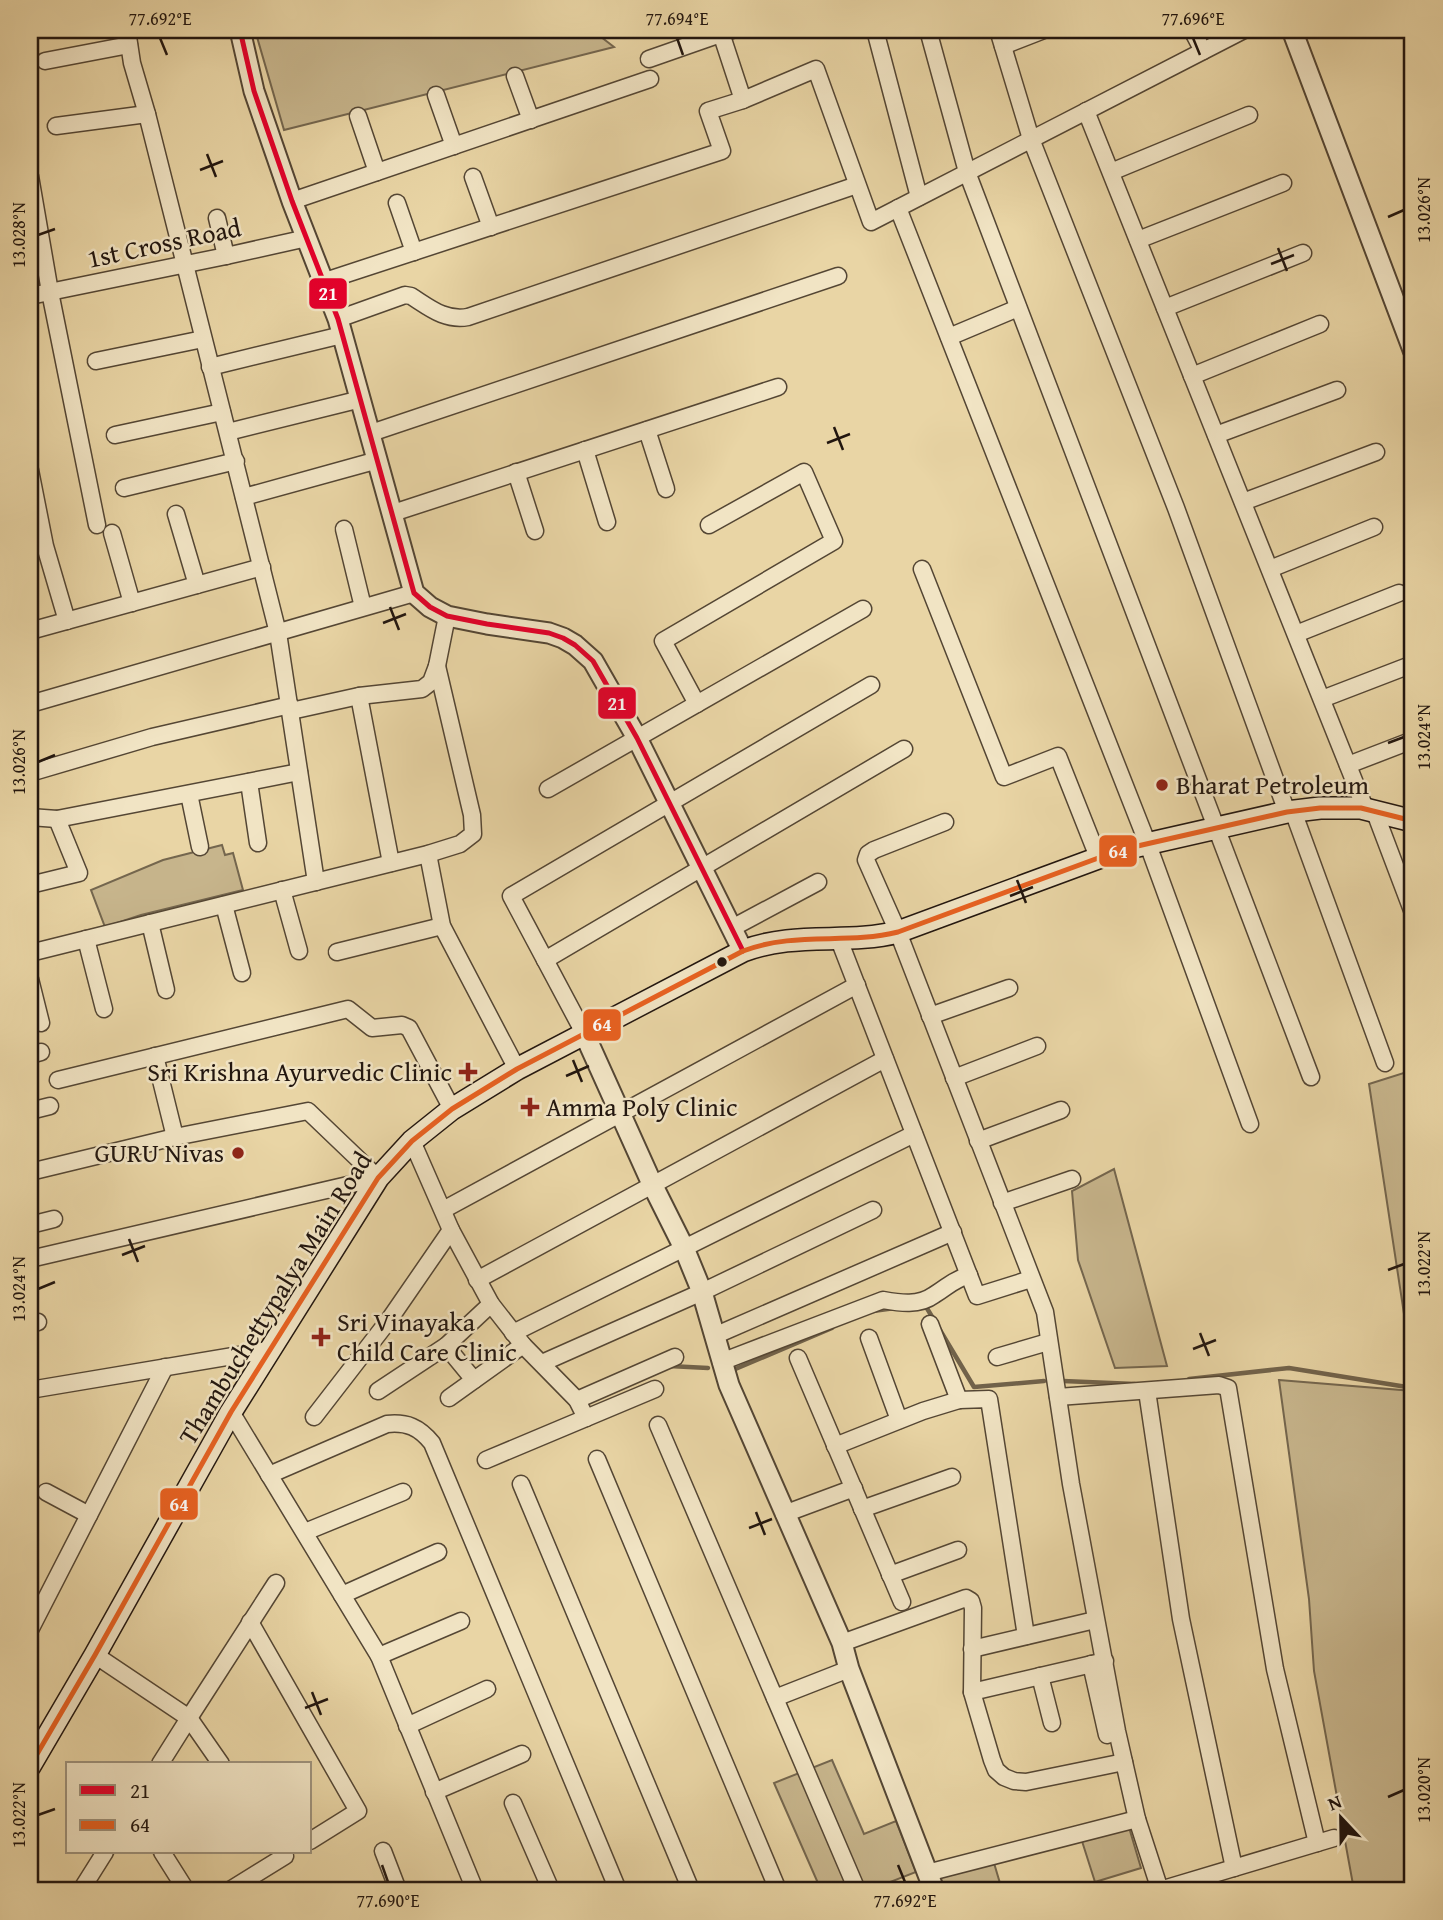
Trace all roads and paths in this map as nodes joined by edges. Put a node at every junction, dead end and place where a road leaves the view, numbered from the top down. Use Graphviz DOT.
graph roads {
  1 [pos="240,30"];
  2 [pos="875,30"];
  3 [pos="928,30"];
  4 [pos="998,30"];
  5 [pos="1044,30"];
  6 [pos="1192,30"];
  7 [pos="1244,30"];
  8 [pos="1292,30"];
  9 [pos="724,31"];
  10 [pos="128,38"];
  11 [pos="1003,46"];
  12 [pos="1203,51"];
  13 [pos="649,59"];
  14 [pos="45,61"];
  15 [pos="515,76"];
  16 [pos="650,79"];
  17 [pos="436,95"];
  18 [pos="743,100"];
  19 [pos="1086,111"];
  20 [pos="147,114"];
  21 [pos="1249,115"];
  22 [pos="358,116"];
  23 [pos="531,120"];
  24 [pos="56,127"];
  25 [pos="1031,139"];
  26 [pos="454,146"];
  27 [pos="377,172"];
  28 [pos="967,172"];
  29 [pos="1111,172"];
  30 [pos="30,176"];
  31 [pos="473,177"];
  32 [pos="1283,183"];
  33 [pos="857,185"];
  34 [pos="919,197"];
  35 [pos="292,201"];
  36 [pos="397,203"];
  37 [pos="898,208"];
  38 [pos="217,218"];
  39 [pos="491,227"];
  40 [pos="307,238"];
  41 [pos="1138,240"];
  42 [pos="414,252"];
  43 [pos="1303,253"];
  44 [pos="226,256"];
  45 [pos="185,263"];
  46 [pos="838,276"];
  47 [pos="325,281"];
  48 [pos="50,292"];
  49 [pos="30,296"];
  50 [pos="1165,307"];
  51 [pos="1018,308"];
  52 [pos="1320,324"];
  53 [pos="340,327"];
  54 [pos="949,337"];
  55 [pos="203,339"];
  56 [pos="1413,350"];
  57 [pos="96,361"];
  58 [pos="210,367"];
  59 [pos="1192,376"];
  60 [pos="778,387"];
  61 [pos="1337,390"];
  62 [pos="361,399"];
  63 [pos="222,412"];
  64 [pos="647,429"];
  65 [pos="228,432"];
  66 [pos="371,433"];
  67 [pos="115,435"];
  68 [pos="1216,435"];
  69 [pos="585,450"];
  70 [pos="1376,452"];
  71 [pos="378,460"];
  72 [pos="236,461"];
  73 [pos="30,470"];
  74 [pos="516,472"];
  75 [pos="124,488"];
  76 [pos="666,489"];
  77 [pos="244,497"];
  78 [pos="1243,502"];
  79 [pos="393,513"];
  80 [pos="176,514"];
  81 [pos="607,522"];
  82 [pos="709,525"];
  83 [pos="1374,527"];
  84 [pos="344,529"];
  85 [pos="535,531"];
  86 [pos="262,567"];
  87 [pos="922,569"];
  88 [pos="1270,569"];
  89 [pos="197,585"];
  90 [pos="414,593"];
  91 [pos="1399,593"];
  92 [pos="132,603"];
  93 [pos="363,607"];
  94 [pos="863,609"];
  95 [pos="447,616"];
  96 [pos="67,621"];
  97 [pos="30,631"];
  98 [pos="278,633"];
  99 [pos="1296,634"];
  100 [pos="1413,664"];
  101 [pos="438,666"];
  102 [pos="871,685"];
  103 [pos="359,696"];
  104 [pos="1322,699"];
  105 [pos="30,704"];
  106 [pos="698,704"];
  107 [pos="290,708"];
  108 [pos="637,738"];
  109 [pos="1413,740"];
  110 [pos="904,749"];
  111 [pos="1348,765"];
  112 [pos="299,772"];
  113 [pos="30,773"];
  114 [pos="249,782"];
  115 [pos="548,789"];
  116 [pos="189,794"];
  117 [pos="669,803"];
  118 [pos="1370,809"];
  119 [pos="1290,812"];
  120 [pos="31,814"];
  121 [pos="57,819"];
  122 [pos="1412,819"];
  123 [pos="946,822"];
  124 [pos="1214,828"];
  125 [pos="1147,842"];
  126 [pos="258,843"];
  127 [pos="200,848"];
  128 [pos="428,853"];
  129 [pos="1098,857"];
  130 [pos="391,863"];
  131 [pos="702,868"];
  132 [pos="316,882"];
  133 [pos="818,882"];
  134 [pos="30,885"];
  135 [pos="282,890"];
  136 [pos="224,905"];
  137 [pos="1413,913"];
  138 [pos="150,923"];
  139 [pos="442,926"];
  140 [pos="732,928"];
  141 [pos="898,932"];
  142 [pos="838,937"];
  143 [pos="86,939"];
  144 [pos="299,951"];
  145 [pos="743,951"];
  146 [pos="337,952"];
  147 [pos="30,953"];
  148 [pos="545,960"];
  149 [pos="242,973"];
  150 [pos="30,979"];
  151 [pos="857,985"];
  152 [pos="1009,988"];
  153 [pos="166,990"];
  154 [pos="104,1009"];
  155 [pos="930,1016"];
  156 [pos="41,1023"];
  157 [pos="584,1033"];
  158 [pos="1037,1046"];
  159 [pos="155,1056"];
  160 [pos="886,1059"];
  161 [pos="1385,1063"];
  162 [pos="517,1069"];
  163 [pos="954,1077"];
  164 [pos="1311,1077"];
  165 [pos="58,1080"];
  166 [pos="50,1107"];
  167 [pos="452,1109"];
  168 [pos="1061,1110"];
  169 [pos="30,1111"];
  170 [pos="621,1114"];
  171 [pos="1250,1124"];
  172 [pos="914,1134"];
  173 [pos="176,1138"];
  174 [pos="412,1141"];
  175 [pos="978,1141"];
  176 [pos="30,1172"];
  177 [pos="379,1178"];
  178 [pos="1072,1179"];
  179 [pos="653,1186"];
  180 [pos="1002,1203"];
  181 [pos="443,1210"];
  182 [pos="873,1210"];
  183 [pos="54,1219"];
  184 [pos="30,1225"];
  185 [pos="451,1230"];
  186 [pos="953,1232"];
  187 [pos="684,1248"];
  188 [pos="30,1259"];
  189 [pos="969,1275"];
  190 [pos="1031,1279"];
  191 [pos="477,1280"];
  192 [pos="702,1292"];
  193 [pos="491,1304"];
  194 [pos="930,1324"];
  195 [pos="714,1336"];
  196 [pos="869,1338"];
  197 [pos="518,1339"];
  198 [pos="1048,1342"];
  199 [pos="446,1346"];
  200 [pos="268,1350"];
  201 [pos="675,1357"];
  202 [pos="997,1357"];
  203 [pos="798,1358"];
  204 [pos="721,1362"];
  205 [pos="542,1363"];
  206 [pos="165,1367"];
  207 [pos="474,1380"];
  208 [pos="655,1389"];
  209 [pos="30,1390"];
  210 [pos="377,1391"];
  211 [pos="1147,1391"];
  212 [pos="1058,1397"];
  213 [pos="449,1398"];
  214 [pos="577,1400"];
  215 [pos="959,1400"];
  216 [pos="232,1412"];
  217 [pos="314,1417"];
  218 [pos="586,1418"];
  219 [pos="899,1420"];
  220 [pos="657,1425"];
  221 [pos="835,1446"];
  222 [pos="486,1460"];
  223 [pos="597,1460"];
  224 [pos="269,1475"];
  225 [pos="953,1478"];
  226 [pos="522,1484"];
  227 [pos="854,1488"];
  228 [pos="46,1492"];
  229 [pos="403,1492"];
  230 [pos="862,1509"];
  231 [pos="784,1514"];
  232 [pos="89,1515"];
  233 [pos="305,1532"];
  234 [pos="958,1550"];
  235 [pos="438,1552"];
  236 [pos="890,1575"];
  237 [pos="276,1583"];
  238 [pos="342,1595"];
  239 [pos="902,1602"];
  240 [pos="1096,1620"];
  241 [pos="461,1621"];
  242 [pos="250,1622"];
  243 [pos="30,1630"];
  244 [pos="1026,1636"];
  245 [pos="842,1643"];
  246 [pos="972,1649"];
  247 [pos="95,1656"];
  248 [pos="379,1656"];
  249 [pos="1098,1662"];
  250 [pos="849,1669"];
  251 [pos="1040,1676"];
  252 [pos="487,1689"];
  253 [pos="972,1692"];
  254 [pos="775,1698"];
  255 [pos="189,1718"];
  256 [pos="1052,1723"];
  257 [pos="407,1726"];
  258 [pos="522,1755"];
  259 [pos="161,1762"];
  260 [pos="220,1762"];
  261 [pos="1119,1763"];
  262 [pos="30,1766"];
  263 [pos="434,1792"];
  264 [pos="513,1803"];
  265 [pos="1137,1819"];
  266 [pos="1334,1838"];
  267 [pos="312,1839"];
  268 [pos="1317,1843"];
  269 [pos="383,1852"];
  270 [pos="104,1854"];
  271 [pos="163,1854"];
  272 [pos="284,1854"];
  273 [pos="1234,1868"];
  274 [pos="930,1882"];
  275 [pos="83,1886"];
  276 [pos="186,1890"];
  277 [pos="230,1890"];
  278 [pos="398,1890"];
  279 [pos="475,1890"];
  280 [pos="551,1890"];
  281 [pos="618,1890"];
  282 [pos="691,1890"];
  283 [pos="778,1890"];
  284 [pos="858,1890"];
  1 -- 35 [label="street"];
  2 -- 34 [label="street"];
  3 -- 28 [label="street"];
  4 -- 11 [label="street"];
  5 -- 11 [label="street"];
  6 -- 12 [label="street"];
  7 -- 12 [label="street"];
  8 -- 56 [label="street"];
  9 -- 13 [label="street"];
  9 -- 18 [label="street"];
  10 -- 14 [label="street"];
  10 -- 20 [label="street"];
  11 -- 25 [label="street"];
  12 -- 19 [label="street"];
  15 -- 23 [label="street"];
  16 -- 23 [label="street"];
  17 -- 26 [label="street"];
  18 -- 33 [label="street"];
  18 -- 39 [label="street"];
  19 -- 25 [label="street"];
  19 -- 29 [label="street"];
  20 -- 24 [label="street"];
  20 -- 45 [label="street"];
  21 -- 29 [label="street"];
  22 -- 27 [label="street"];
  23 -- 26 [label="street"];
  25 -- 28 [label="street"];
  25 -- 119 [label="street"];
  26 -- 27 [label="street"];
  27 -- 35 [label="street"];
  28 -- 34 [label="street"];
  28 -- 51 [label="street"];
  29 -- 41 [label="street"];
  30 -- 48 [label="street"];
  31 -- 39 [label="street"];
  32 -- 41 [label="street"];
  33 -- 37 [label="street"];
  33 -- 53 [label="street"];
  34 -- 37 [label="street"];
  35 -- 40 [label="street"];
  36 -- 42 [label="street"];
  37 -- 54 [label="street"];
  38 -- 44 [label="street"];
  39 -- 42 [label="street"];
  40 -- 44 [label="street, 1st Cross Road"];
  40 -- 47 [label="street"];
  41 -- 50 [label="street"];
  42 -- 47 [label="street"];
  43 -- 50 [label="street"];
  44 -- 45 [label="street, 1st Cross Road"];
  45 -- 48 [label="street, 1st Cross Road"];
  45 -- 55 [label="street"];
  46 -- 66 [label="street"];
  47 -- 53 [label="street"];
  48 -- 49 [label="street, 1st Cross Road"];
  48 -- 92 [label="street"];
  50 -- 59 [label="street"];
  51 -- 54 [label="street"];
  51 -- 124 [label="street"];
  52 -- 59 [label="street"];
  53 -- 58 [label="street"];
  53 -- 62 [label="street"];
  54 -- 125 [label="street"];
  55 -- 57 [label="street"];
  55 -- 58 [label="street"];
  58 -- 63 [label="street"];
  59 -- 68 [label="street"];
  60 -- 64 [label="street"];
  61 -- 68 [label="street"];
  62 -- 65 [label="street"];
  62 -- 66 [label="street"];
  63 -- 65 [label="street"];
  63 -- 67 [label="street"];
  64 -- 69 [label="street"];
  64 -- 76 [label="street"];
  65 -- 72 [label="street"];
  66 -- 71 [label="street"];
  68 -- 78 [label="street"];
  69 -- 74 [label="street"];
  69 -- 81 [label="street"];
  70 -- 78 [label="street"];
  71 -- 77 [label="street"];
  71 -- 79 [label="street"];
  72 -- 75 [label="street"];
  72 -- 77 [label="street"];
  73 -- 96 [label="street"];
  74 -- 79 [label="street"];
  74 -- 85 [label="street"];
  77 -- 86 [label="street"];
  78 -- 88 [label="street"];
  79 -- 90 [label="street"];
  80 -- 89 [label="street"];
  82 -- 106 [label="street"];
  83 -- 88 [label="street"];
  84 -- 93 [label="street"];
  86 -- 89 [label="street"];
  86 -- 98 [label="street"];
  87 -- 129 [label="street"];
  88 -- 99 [label="street"];
  89 -- 92 [label="street"];
  90 -- 93 [label="street"];
  90 -- 95 [label="street"];
  91 -- 99 [label="street"];
  92 -- 96 [label="street"];
  93 -- 98 [label="street"];
  94 -- 106 [label="street"];
  95 -- 101 [label="street"];
  95 -- 108 [label="street"];
  96 -- 97 [label="street"];
  98 -- 105 [label="street"];
  98 -- 107 [label="street"];
  99 -- 104 [label="street"];
  100 -- 104 [label="street"];
  101 -- 103 [label="street"];
  101 -- 128 [label="street"];
  102 -- 117 [label="street"];
  103 -- 107 [label="street"];
  103 -- 130 [label="street"];
  104 -- 111 [label="street"];
  106 -- 108 [label="street"];
  107 -- 112 [label="street"];
  107 -- 113 [label="street"];
  108 -- 115 [label="street"];
  108 -- 117 [label="street"];
  109 -- 111 [label="street"];
  110 -- 131 [label="street"];
  111 -- 118 [label="street"];
  112 -- 114 [label="street"];
  112 -- 132 [label="street"];
  114 -- 116 [label="street"];
  114 -- 126 [label="street"];
  116 -- 121 [label="street"];
  116 -- 127 [label="street"];
  117 -- 131 [label="street"];
  117 -- 148 [label="street"];
  118 -- 119 [label="main road, Thambuchettypalya Main Road"];
  118 -- 122 [label="main road, Thambuchettypalya Main Road"];
  118 -- 137 [label="street"];
  119 -- 124 [label="main road, Thambuchettypalya Main Road"];
  119 -- 161 [label="street"];
  120 -- 121 [label="street"];
  121 -- 134 [label="street"];
  123 -- 141 [label="street"];
  124 -- 125 [label="main road, Thambuchettypalya Main Road"];
  124 -- 164 [label="street"];
  125 -- 129 [label="main road, Thambuchettypalya Main Road"];
  125 -- 171 [label="street"];
  128 -- 130 [label="street"];
  128 -- 139 [label="street"];
  129 -- 141 [label="main road, Thambuchettypalya Main Road"];
  130 -- 132 [label="street"];
  131 -- 140 [label="street"];
  131 -- 148 [label="street"];
  132 -- 135 [label="street"];
  133 -- 140 [label="street"];
  135 -- 136 [label="street"];
  135 -- 144 [label="street"];
  136 -- 138 [label="street"];
  136 -- 149 [label="street"];
  138 -- 143 [label="street"];
  138 -- 153 [label="street"];
  139 -- 146 [label="street"];
  139 -- 162 [label="street"];
  140 -- 145 [label="street"];
  141 -- 142 [label="main road, Thambuchettypalya Main Road"];
  141 -- 155 [label="street"];
  142 -- 145 [label="main road, Thambuchettypalya Main Road"];
  142 -- 151 [label="street"];
  143 -- 147 [label="street"];
  143 -- 154 [label="street"];
  145 -- 157 [label="main road, Thambuchettypalya Main Road"];
  148 -- 157 [label="street"];
  150 -- 156 [label="street"];
  151 -- 160 [label="street"];
  151 -- 170 [label="street"];
  152 -- 155 [label="street"];
  155 -- 163 [label="street"];
  157 -- 162 [label="main road, Thambuchettypalya Main Road"];
  157 -- 170 [label="street"];
  158 -- 163 [label="street"];
  159 -- 165 [label="street"];
  159 -- 167 [label="street"];
  159 -- 173 [label="street"];
  160 -- 172 [label="street"];
  160 -- 179 [label="street"];
  162 -- 167 [label="main road, Thambuchettypalya Main Road"];
  163 -- 175 [label="street"];
  166 -- 169 [label="street"];
  167 -- 174 [label="main road, Thambuchettypalya Main Road"];
  168 -- 175 [label="street"];
  170 -- 179 [label="street"];
  170 -- 181 [label="street"];
  172 -- 186 [label="street"];
  172 -- 187 [label="street"];
  173 -- 176 [label="street"];
  173 -- 177 [label="street"];
  174 -- 177 [label="main road, Thambuchettypalya Main Road"];
  174 -- 181 [label="street"];
  175 -- 180 [label="street"];
  177 -- 188 [label="street"];
  177 -- 200 [label="main road, Thambuchettypalya Main Road"];
  178 -- 180 [label="street"];
  179 -- 187 [label="street"];
  179 -- 191 [label="street"];
  180 -- 190 [label="street"];
  181 -- 185 [label="street"];
  182 -- 192 [label="street"];
  183 -- 184 [label="street"];
  185 -- 191 [label="street"];
  185 -- 217 [label="street"];
  186 -- 189 [label="street"];
  186 -- 195 [label="street"];
  187 -- 192 [label="street"];
  187 -- 197 [label="street"];
  189 -- 190 [label="street"];
  189 -- 204 [label="street"];
  190 -- 198 [label="street"];
  191 -- 193 [label="street"];
  192 -- 195 [label="street"];
  192 -- 205 [label="street"];
  193 -- 197 [label="street"];
  193 -- 199 [label="street"];
  194 -- 215 [label="street"];
  195 -- 204 [label="street"];
  196 -- 219 [label="street"];
  197 -- 205 [label="street"];
  197 -- 207 [label="street"];
  198 -- 202 [label="street"];
  198 -- 212 [label="street"];
  199 -- 207 [label="street"];
  199 -- 210 [label="street"];
  200 -- 206 [label="street"];
  200 -- 216 [label="main road, Thambuchettypalya Main Road"];
  201 -- 214 [label="street"];
  203 -- 221 [label="street"];
  204 -- 231 [label="street"];
  205 -- 214 [label="street"];
  206 -- 209 [label="street"];
  206 -- 232 [label="street"];
  207 -- 213 [label="street"];
  208 -- 218 [label="street"];
  211 -- 212 [label="street"];
  211 -- 268 [label="street"];
  211 -- 273 [label="street"];
  212 -- 240 [label="street"];
  214 -- 218 [label="street"];
  215 -- 219 [label="street"];
  215 -- 244 [label="street"];
  216 -- 224 [label="street"];
  216 -- 247 [label="main road, Thambuchettypalya Main Road"];
  218 -- 222 [label="street"];
  219 -- 221 [label="street"];
  220 -- 254 [label="street"];
  221 -- 227 [label="street"];
  223 -- 283 [label="street"];
  224 -- 233 [label="street"];
  224 -- 281 [label="street"];
  225 -- 230 [label="street"];
  226 -- 282 [label="street"];
  227 -- 230 [label="street"];
  227 -- 231 [label="street"];
  228 -- 232 [label="street"];
  229 -- 233 [label="street"];
  230 -- 236 [label="street"];
  231 -- 245 [label="street"];
  232 -- 243 [label="street"];
  233 -- 238 [label="street"];
  234 -- 236 [label="street"];
  235 -- 238 [label="street"];
  236 -- 239 [label="street"];
  237 -- 242 [label="street"];
  238 -- 248 [label="street"];
  240 -- 244 [label="street"];
  240 -- 249 [label="street"];
  241 -- 248 [label="street"];
  242 -- 255 [label="street"];
  242 -- 267 [label="street"];
  244 -- 246 [label="street"];
  245 -- 246 [label="street"];
  245 -- 250 [label="street"];
  246 -- 253 [label="street"];
  247 -- 255 [label="street"];
  247 -- 262 [label="main road, Thambuchettypalya Main Road"];
  248 -- 257 [label="street"];
  249 -- 251 [label="street"];
  249 -- 261 [label="street"];
  250 -- 254 [label="street"];
  250 -- 274 [label="street"];
  251 -- 253 [label="street"];
  251 -- 256 [label="street"];
  252 -- 257 [label="street"];
  253 -- 261 [label="street"];
  254 -- 284 [label="street"];
  255 -- 259 [label="street"];
  255 -- 260 [label="street"];
  257 -- 263 [label="street"];
  258 -- 263 [label="street"];
  261 -- 265 [label="street"];
  263 -- 279 [label="street"];
  264 -- 280 [label="street"];
  265 -- 273 [label="street"];
  265 -- 274 [label="street"];
  266 -- 268 [label="street"];
  268 -- 273 [label="street"];
  269 -- 278 [label="street"];
  270 -- 275 [label="street"];
  271 -- 276 [label="street"];
  272 -- 277 [label="street"];
}
